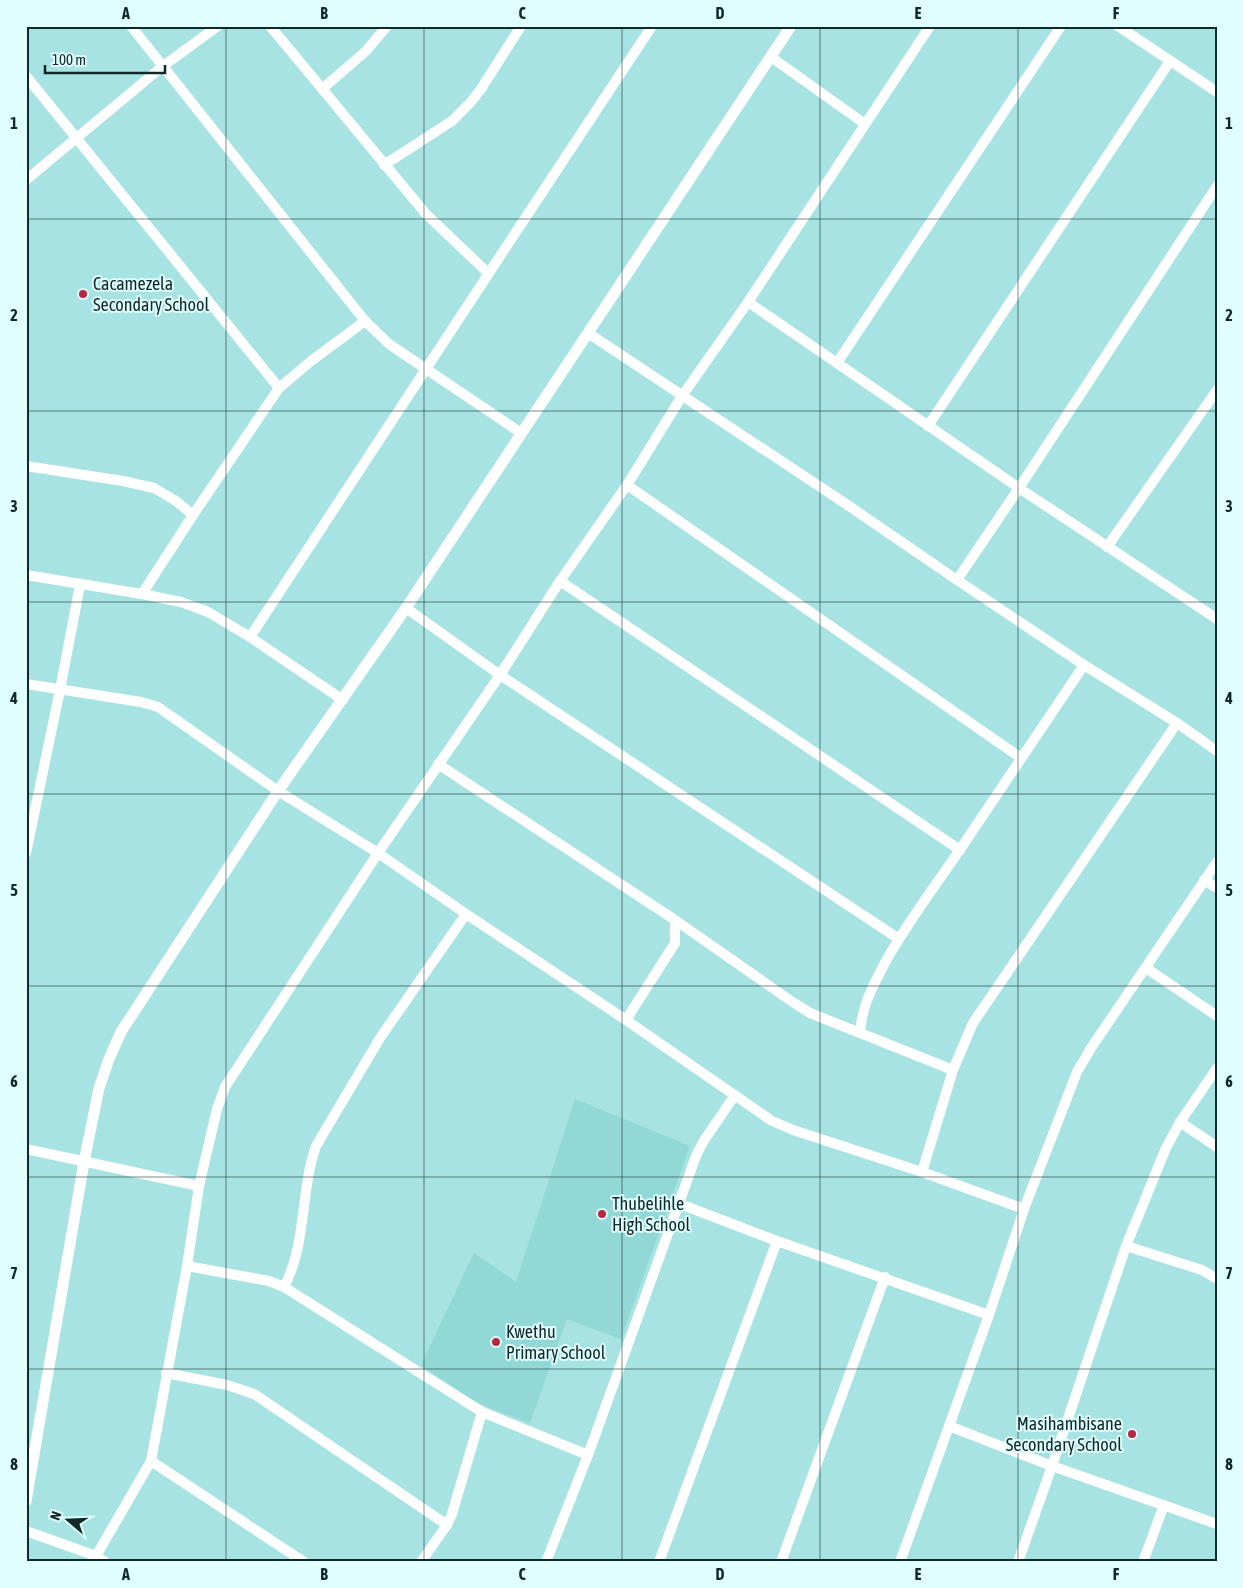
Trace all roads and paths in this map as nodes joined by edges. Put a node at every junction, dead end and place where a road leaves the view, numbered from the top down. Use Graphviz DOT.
graph roads {
  1 [pos="131,26"];
  2 [pos="218,26"];
  3 [pos="270,26"];
  4 [pos="387,26"];
  5 [pos="521,26"];
  6 [pos="652,26"];
  7 [pos="791,26"];
  8 [pos="930,26"];
  9 [pos="1061,26"];
  10 [pos="1118,26"];
  11 [pos="771,57"];
  12 [pos="1170,61"];
  13 [pos="163,66"];
  14 [pos="26,76"];
  15 [pos="322,89"];
  16 [pos="1217,92"];
  17 [pos="865,124"];
  18 [pos="76,139"];
  19 [pos="384,165"];
  20 [pos="26,180"];
  21 [pos="1217,186"];
  22 [pos="488,273"];
  23 [pos="748,302"];
  24 [pos="366,321"];
  25 [pos="588,333"];
  26 [pos="837,363"];
  27 [pos="426,369"];
  28 [pos="279,388"];
  29 [pos="1217,390"];
  30 [pos="682,396"];
  31 [pos="928,426"];
  32 [pos="521,433"];
  33 [pos="26,466"];
  34 [pos="627,485"];
  35 [pos="1019,488"];
  36 [pos="193,515"];
  37 [pos="1107,547"];
  38 [pos="26,575"];
  39 [pos="957,580"];
  40 [pos="560,582"];
  41 [pos="80,584"];
  42 [pos="142,594"];
  43 [pos="406,608"];
  44 [pos="1217,619"];
  45 [pos="250,637"];
  46 [pos="1084,665"];
  47 [pos="500,675"];
  48 [pos="26,684"];
  49 [pos="60,690"];
  50 [pos="344,700"];
  51 [pos="1177,723"];
  52 [pos="1217,750"];
  53 [pos="1021,758"];
  54 [pos="438,764"];
  55 [pos="278,791"];
  56 [pos="960,850"];
  57 [pos="26,853"];
  58 [pos="378,853"];
  59 [pos="1217,862"];
  60 [pos="1204,880"];
  61 [pos="1217,888"];
  62 [pos="466,914"];
  63 [pos="675,920"];
  64 [pos="898,938"];
  65 [pos="1146,968"];
  66 [pos="1217,1016"];
  67 [pos="626,1020"];
  68 [pos="860,1033"];
  69 [pos="1217,1068"];
  70 [pos="953,1070"];
  71 [pos="735,1095"];
  72 [pos="1180,1122"];
  73 [pos="1217,1147"];
  74 [pos="26,1149"];
  75 [pos="84,1162"];
  76 [pos="922,1172"];
  77 [pos="199,1186"];
  78 [pos="680,1204"];
  79 [pos="1024,1209"];
  80 [pos="777,1241"];
  81 [pos="1126,1246"];
  82 [pos="187,1266"];
  83 [pos="885,1278"];
  84 [pos="1217,1279"];
  85 [pos="284,1287"];
  86 [pos="990,1315"];
  87 [pos="166,1373"];
  88 [pos="482,1412"];
  89 [pos="949,1426"];
  90 [pos="588,1455"];
  91 [pos="151,1461"];
  92 [pos="1052,1466"];
  93 [pos="26,1501"];
  94 [pos="1164,1505"];
  95 [pos="1217,1524"];
  96 [pos="447,1525"];
  97 [pos="26,1531"];
  98 [pos="96,1556"];
  99 [pos="105,1562"];
  100 [pos="304,1562"];
  101 [pos="421,1562"];
  102 [pos="546,1562"];
  103 [pos="659,1562"];
  104 [pos="782,1562"];
  105 [pos="900,1562"];
  106 [pos="1018,1562"];
  107 [pos="1143,1562"];
  1 -- 13 [label="street"];
  2 -- 13 [label="street"];
  3 -- 15 [label="street"];
  4 -- 15 [label="street"];
  5 -- 19 [label="street"];
  6 -- 22 [label="street"];
  7 -- 11 [label="street"];
  8 -- 17 [label="street"];
  9 -- 26 [label="street"];
  10 -- 12 [label="street"];
  11 -- 17 [label="street"];
  11 -- 25 [label="street"];
  12 -- 16 [label="street"];
  12 -- 31 [label="street"];
  13 -- 18 [label="street"];
  13 -- 24 [label="street"];
  14 -- 18 [label="street"];
  15 -- 19 [label="street"];
  17 -- 23 [label="street"];
  18 -- 20 [label="street"];
  18 -- 28 [label="street"];
  19 -- 22 [label="street"];
  21 -- 35 [label="street"];
  22 -- 27 [label="street"];
  23 -- 26 [label="street"];
  23 -- 30 [label="street"];
  24 -- 27 [label="street"];
  24 -- 28 [label="street"];
  25 -- 30 [label="street"];
  25 -- 32 [label="street"];
  26 -- 31 [label="street"];
  27 -- 32 [label="street"];
  27 -- 45 [label="street"];
  28 -- 36 [label="street"];
  29 -- 37 [label="street"];
  30 -- 34 [label="street"];
  30 -- 39 [label="street"];
  31 -- 35 [label="street"];
  32 -- 43 [label="street"];
  33 -- 36 [label="street"];
  34 -- 40 [label="street"];
  34 -- 53 [label="street"];
  35 -- 37 [label="street"];
  35 -- 39 [label="street"];
  36 -- 42 [label="street"];
  37 -- 44 [label="street"];
  38 -- 41 [label="street"];
  39 -- 46 [label="street"];
  40 -- 47 [label="street"];
  40 -- 56 [label="street"];
  41 -- 42 [label="street"];
  41 -- 49 [label="street"];
  42 -- 45 [label="street"];
  43 -- 47 [label="street"];
  43 -- 50 [label="street"];
  45 -- 50 [label="street"];
  46 -- 51 [label="street"];
  46 -- 53 [label="street"];
  47 -- 54 [label="street"];
  47 -- 64 [label="street"];
  48 -- 49 [label="street"];
  49 -- 55 [label="street"];
  49 -- 57 [label="street"];
  50 -- 55 [label="street"];
  51 -- 52 [label="street"];
  51 -- 70 [label="street"];
  53 -- 56 [label="street"];
  54 -- 58 [label="street"];
  54 -- 63 [label="street"];
  55 -- 58 [label="street"];
  55 -- 75 [label="street"];
  56 -- 64 [label="street"];
  58 -- 62 [label="street"];
  58 -- 77 [label="street"];
  59 -- 60 [label="street"];
  60 -- 61 [label="street"];
  60 -- 65 [label="street"];
  62 -- 67 [label="street"];
  62 -- 85 [label="street"];
  63 -- 67 [label="street"];
  63 -- 68 [label="street"];
  64 -- 68 [label="street"];
  65 -- 66 [label="street"];
  65 -- 79 [label="street"];
  67 -- 71 [label="street"];
  68 -- 70 [label="street"];
  69 -- 72 [label="street"];
  70 -- 76 [label="street"];
  71 -- 76 [label="street"];
  71 -- 78 [label="street"];
  72 -- 73 [label="street"];
  72 -- 81 [label="street"];
  74 -- 75 [label="street"];
  75 -- 77 [label="street"];
  75 -- 93 [label="street"];
  76 -- 79 [label="street"];
  77 -- 82 [label="street"];
  78 -- 80 [label="street"];
  78 -- 90 [label="street"];
  79 -- 86 [label="street"];
  80 -- 83 [label="street"];
  80 -- 103 [label="street"];
  81 -- 84 [label="street"];
  81 -- 92 [label="street"];
  82 -- 85 [label="street"];
  82 -- 87 [label="street"];
  83 -- 86 [label="street"];
  83 -- 104 [label="street"];
  85 -- 88 [label="street"];
  86 -- 89 [label="street"];
  87 -- 91 [label="street"];
  87 -- 96 [label="street"];
  88 -- 90 [label="street"];
  88 -- 96 [label="street"];
  89 -- 92 [label="street"];
  89 -- 105 [label="street"];
  90 -- 102 [label="street"];
  91 -- 98 [label="street"];
  91 -- 100 [label="street"];
  92 -- 94 [label="street"];
  92 -- 106 [label="street"];
  94 -- 95 [label="street"];
  94 -- 107 [label="street"];
  96 -- 101 [label="street"];
  97 -- 98 [label="street"];
  98 -- 99 [label="street"];
}
